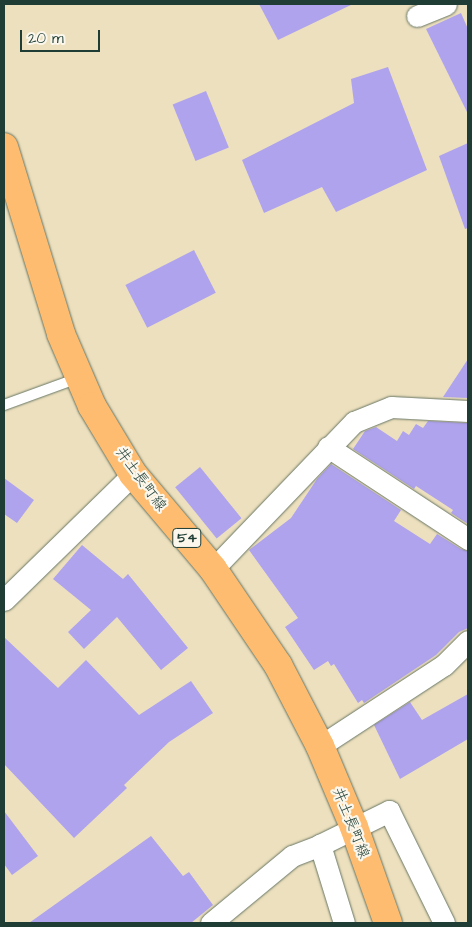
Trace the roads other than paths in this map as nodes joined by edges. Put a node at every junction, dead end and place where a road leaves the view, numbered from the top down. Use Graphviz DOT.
graph roads {
  1 [pos="446,4"];
  2 [pos="417,16"];
  3 [pos="4,147"];
  4 [pos="8,179"];
  5 [pos="80,378"];
  6 [pos="4,405"];
  7 [pos="468,411"];
  8 [pos="328,447"];
  9 [pos="134,474"];
  10 [pos="468,539"];
  11 [pos="213,569"];
  12 [pos="4,600"];
  13 [pos="468,641"];
  14 [pos="320,746"];
  15 [pos="354,827"];
  16 [pos="320,845"];
  17 [pos="211,923"];
  18 [pos="344,923"];
  19 [pos="388,923"];
  20 [pos="444,923"];
  1 -- 2 [label="street"];
  3 -- 4 [label="main road, 井土長町線 / 54"];
  4 -- 5 [label="main road, 井土長町線 / 54"];
  5 -- 6 [label="lane"];
  5 -- 9 [label="main road, 井土長町線 / 54"];
  7 -- 8 [label="street"];
  8 -- 10 [label="street"];
  8 -- 11 [label="street"];
  9 -- 11 [label="main road, 井土長町線 / 54"];
  9 -- 12 [label="street"];
  11 -- 14 [label="main road, 井土長町線 / 54"];
  13 -- 14 [label="street"];
  14 -- 15 [label="main road, 井土長町線 / 54"];
  15 -- 16 [label="street"];
  15 -- 19 [label="main road, 井土長町線 / 54"];
  15 -- 20 [label="street"];
  16 -- 17 [label="street"];
  16 -- 18 [label="street"];
}
